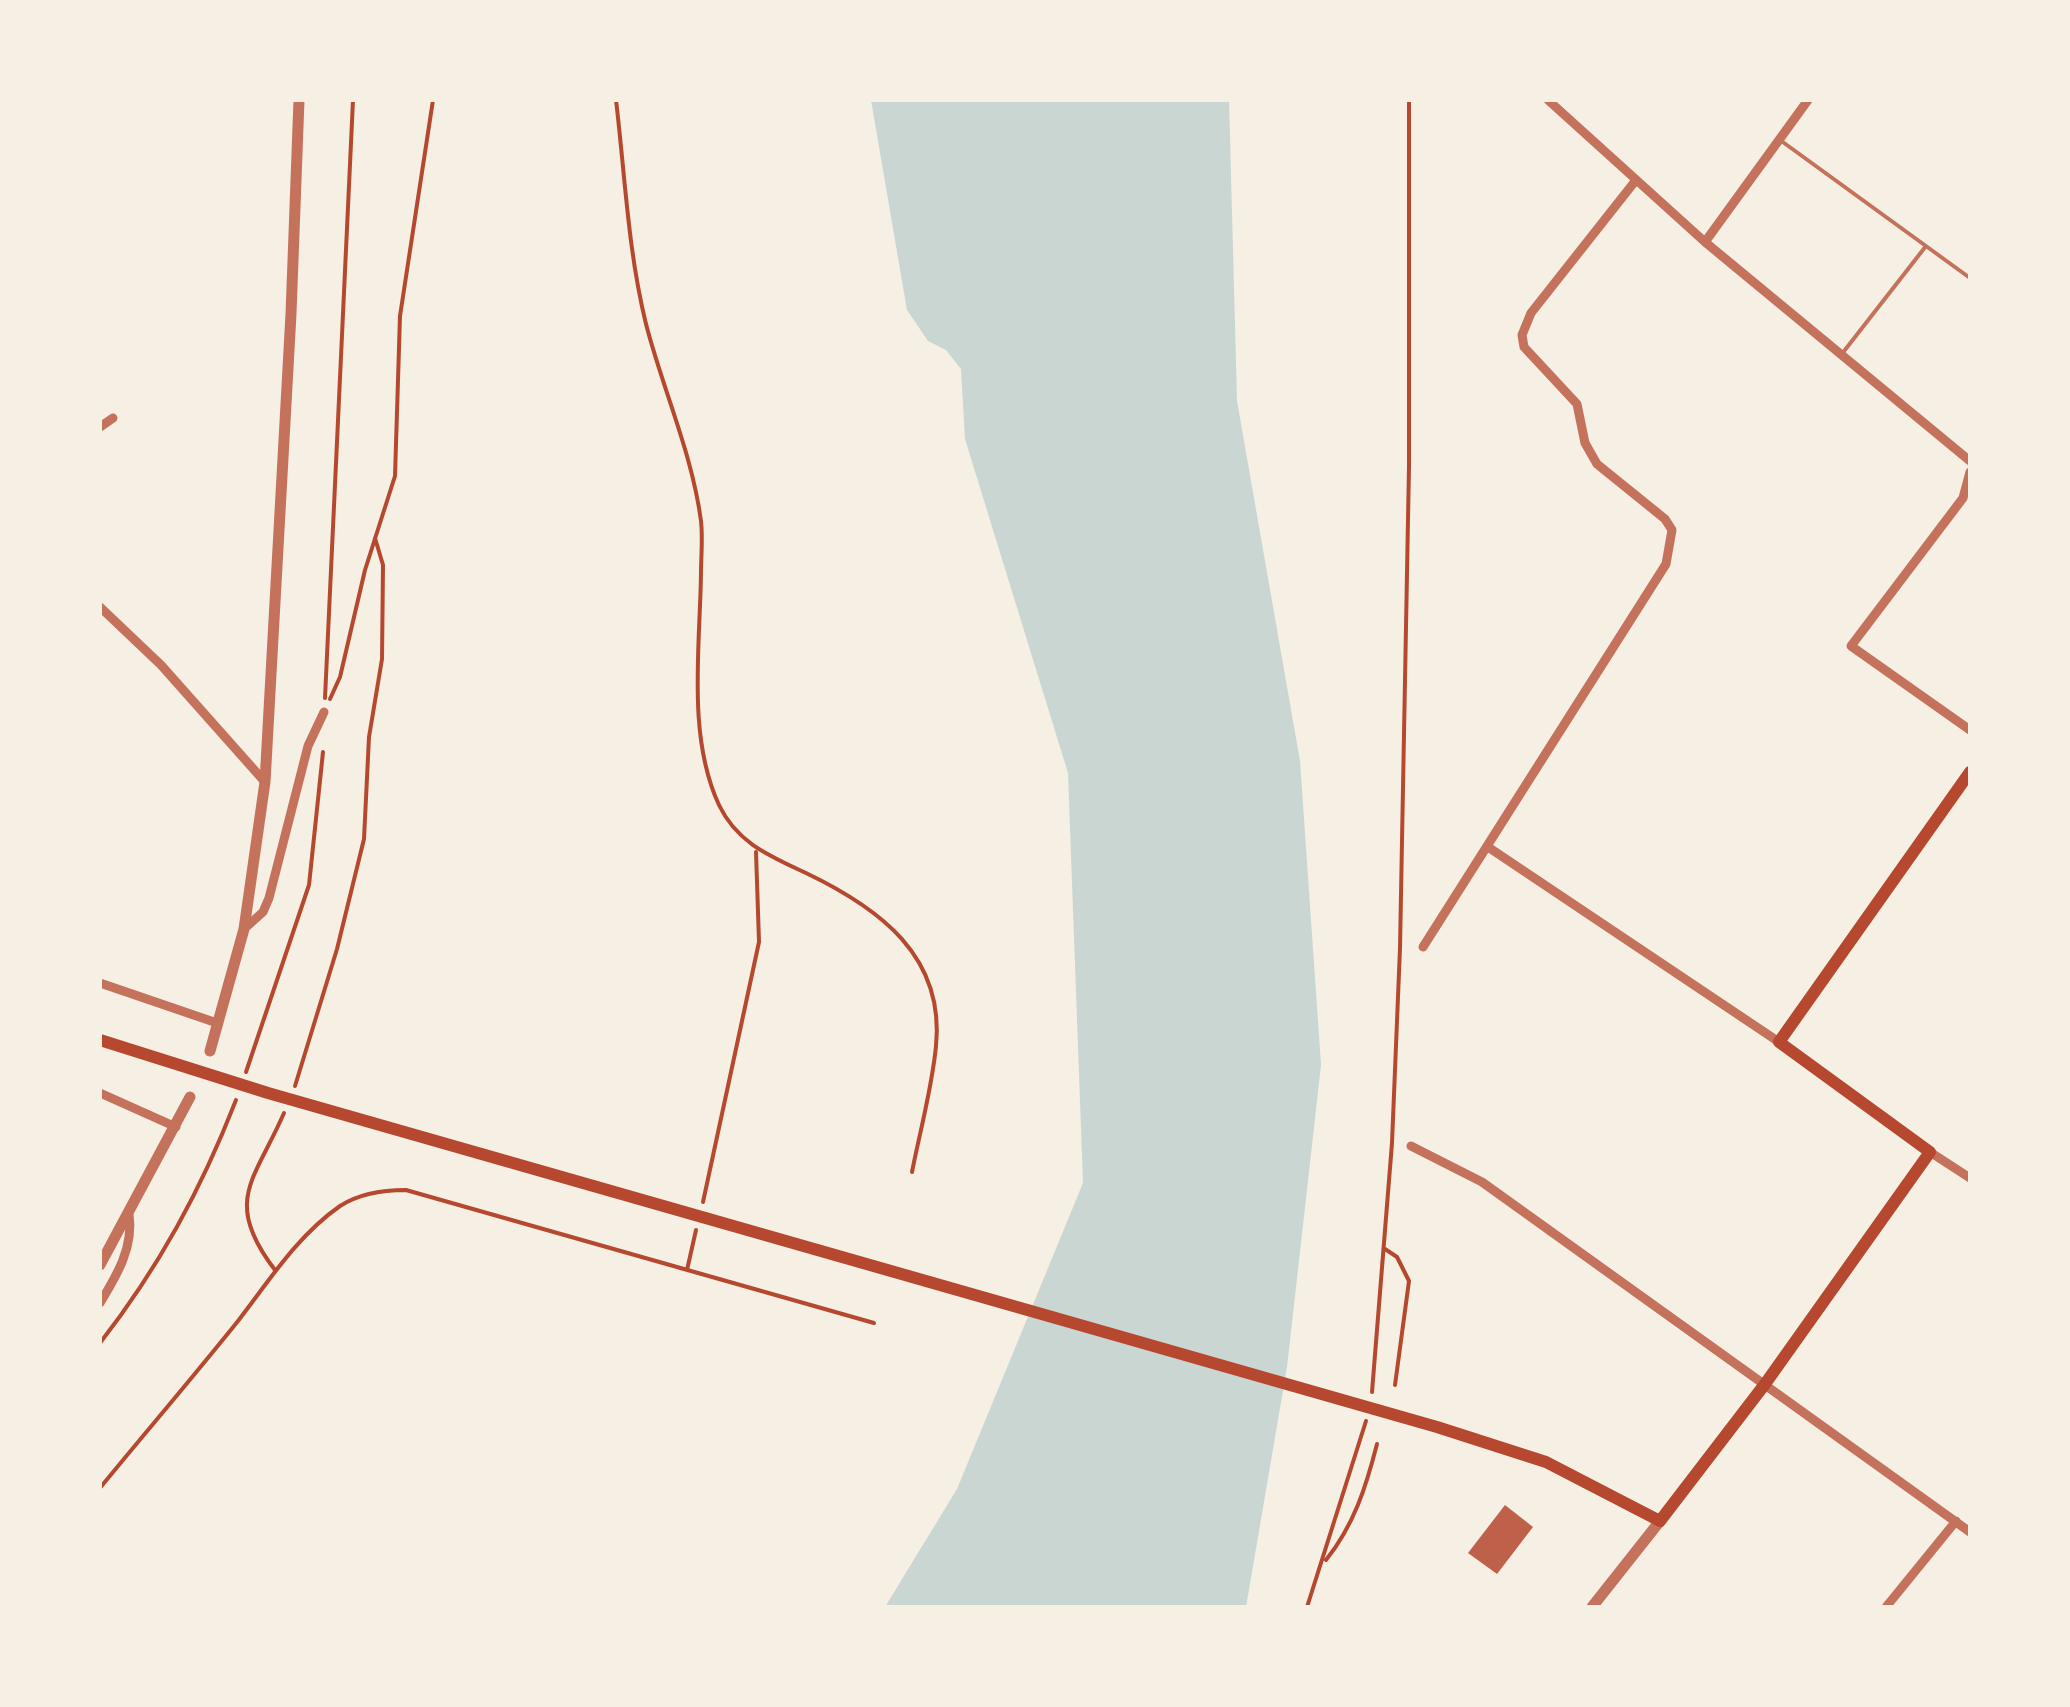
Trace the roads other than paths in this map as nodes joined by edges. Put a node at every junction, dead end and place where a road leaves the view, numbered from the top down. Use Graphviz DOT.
graph roads {
  1 [pos="299,100"];
  2 [pos="1548,100"];
  3 [pos="1808,100"];
  4 [pos="1780,140"];
  5 [pos="1636,180"];
  6 [pos="1705,242"];
  7 [pos="1926,246"];
  8 [pos="1970,278"];
  9 [pos="1841,355"];
  10 [pos="113,418"];
  11 [pos="100,427"];
  12 [pos="1970,461"];
  13 [pos="1970,472"];
  14 [pos="100,607"];
  15 [pos="324,712"];
  16 [pos="1970,730"];
  17 [pos="1970,772"];
  18 [pos="266,782"];
  19 [pos="1488,846"];
  20 [pos="244,929"];
  21 [pos="1422,947"];
  22 [pos="100,983"];
  23 [pos="217,1022"];
  24 [pos="100,1040"];
  25 [pos="1779,1042"];
  26 [pos="210,1050"];
  27 [pos="100,1093"];
  28 [pos="190,1097"];
  29 [pos="176,1128"];
  30 [pos="1412,1146"];
  31 [pos="1930,1152"];
  32 [pos="1970,1178"];
  33 [pos="129,1214"];
  34 [pos="100,1265"];
  35 [pos="100,1303"];
  36 [pos="1765,1384"];
  37 [pos="1660,1521"];
  38 [pos="1956,1521"];
  39 [pos="1970,1532"];
  40 [pos="1592,1607"];
  41 [pos="1886,1607"];
  1 -- 18 [label="street"];
  2 -- 5 [label="street"];
  3 -- 4 [label="street"];
  4 -- 6 [label="street"];
  4 -- 7 [label="lane"];
  5 -- 6 [label="street"];
  5 -- 19 [label="street"];
  6 -- 9 [label="street"];
  7 -- 8 [label="lane"];
  7 -- 9 [label="lane"];
  9 -- 12 [label="street"];
  10 -- 11 [label="street"];
  13 -- 16 [label="street"];
  14 -- 18 [label="street"];
  15 -- 20 [label="street"];
  17 -- 25 [label="main road"];
  18 -- 20 [label="street"];
  19 -- 21 [label="street"];
  19 -- 25 [label="street"];
  20 -- 23 [label="street"];
  22 -- 23 [label="street"];
  23 -- 26 [label="street"];
  24 -- 37 [label="main road"];
  25 -- 31 [label="main road"];
  27 -- 29 [label="street"];
  28 -- 29 [label="street"];
  29 -- 33 [label="street"];
  30 -- 36 [label="street"];
  31 -- 32 [label="street"];
  31 -- 36 [label="main road"];
  33 -- 34 [label="street"];
  33 -- 35 [label="street"];
  36 -- 37 [label="main road"];
  36 -- 38 [label="street"];
  37 -- 40 [label="street"];
  38 -- 39 [label="street"];
  38 -- 41 [label="street"];
}
